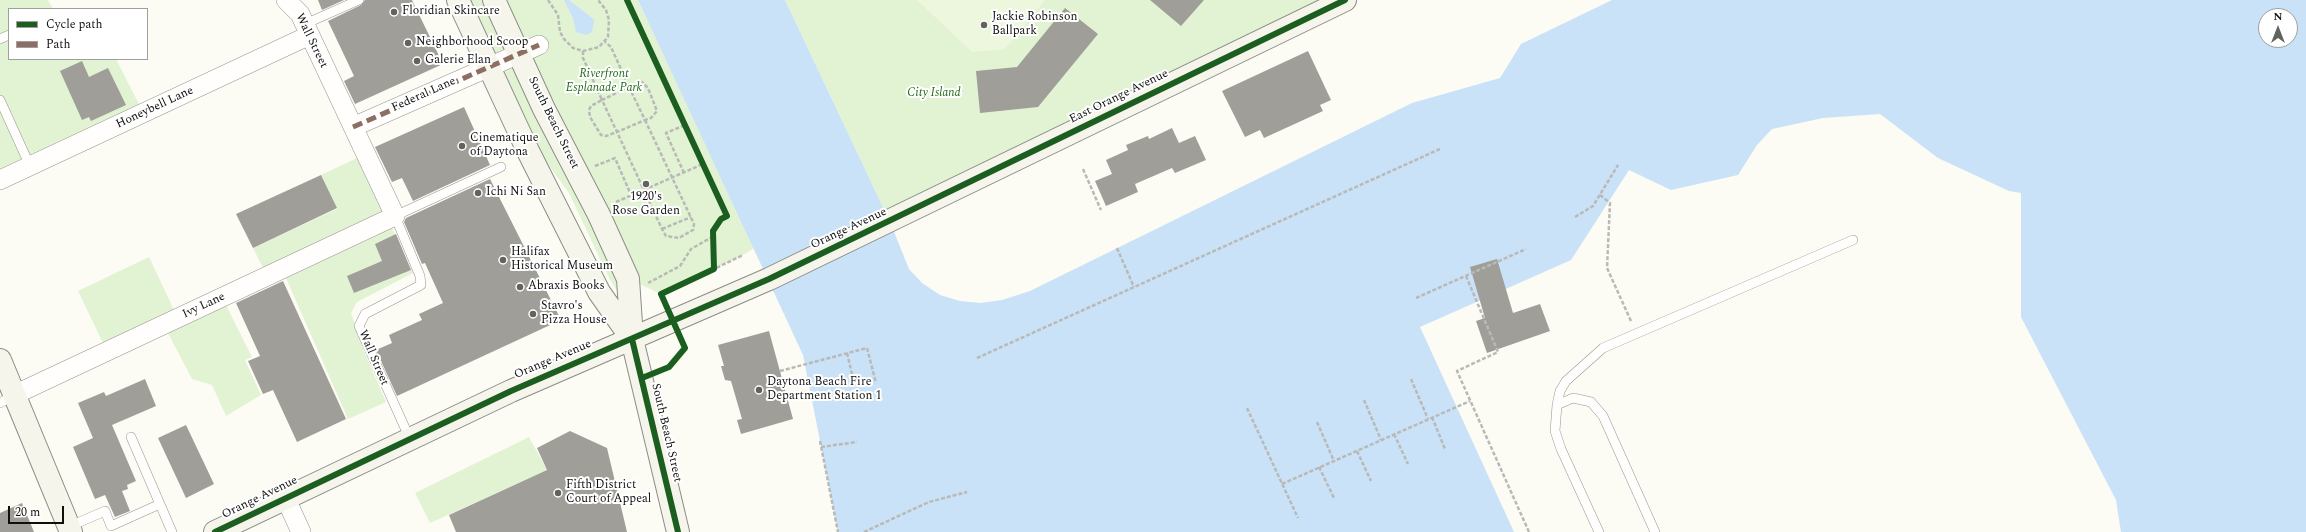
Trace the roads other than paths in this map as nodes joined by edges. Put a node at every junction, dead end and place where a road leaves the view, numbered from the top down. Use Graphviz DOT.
graph roads {
  1 [pos="286,0"];
  2 [pos="359,0"];
  3 [pos="458,0"];
  4 [pos="494,0"];
  5 [pos="1345,0"];
  6 [pos="307,30"];
  7 [pos="539,45"];
  8 [pos="519,53"];
  9 [pos="489,67"];
  10 [pos="0,100"];
  11 [pos="353,127"];
  12 [pos="30,166"];
  13 [pos="501,167"];
  14 [pos="0,180"];
  15 [pos="903,215"];
  16 [pos="395,216"];
  17 [pos="1853,240"];
  18 [pos="632,338"];
  19 [pos="0,360"];
  20 [pos="7,399"];
  21 [pos="1557,405"];
  22 [pos="131,437"];
  23 [pos="410,439"];
  24 [pos="286,499"];
  25 [pos="160,504"];
  26 [pos="69,529"];
  27 [pos="172,532"];
  28 [pos="215,532"];
  29 [pos="300,532"];
  30 [pos="678,532"];
  31 [pos="1599,532"];
  32 [pos="1655,532"];
  1 -- 6 [label="street, Wall Street"];
  2 -- 6 [label="lane"];
  3 -- 9 [label="street, South Beach Street"];
  4 -- 8 [label="street, South Beach Street"];
  5 -- 15 [label="street, East Orange Avenue"];
  6 -- 11 [label="street, Wall Street"];
  6 -- 12 [label="street, Honeybell Lane"];
  7 -- 8 [label="street, Federal Lane"];
  8 -- 9 [label="street, Federal Lane"];
  8 -- 18 [label="street, South Beach Street"];
  9 -- 11 [label="street, Federal Lane"];
  9 -- 18 [label="street, South Beach Street"];
  10 -- 12 [label="lane"];
  11 -- 16 [label="street"];
  12 -- 14 [label="street, Honeybell Lane"];
  13 -- 16 [label="lane, Ivy Lane"];
  15 -- 18 [label="street, Orange Avenue"];
  16 -- 20 [label="street, Ivy Lane"];
  16 -- 23 [label="lane, Wall Street"];
  17 -- 21 [label="lane"];
  18 -- 23 [label="street, Orange Avenue"];
  18 -- 30 [label="street, South Beach Street"];
  19 -- 20 [label="street"];
  20 -- 26 [label="street"];
  21 -- 31 [label="lane"];
  21 -- 32 [label="lane"];
  22 -- 25 [label="lane"];
  23 -- 24 [label="street, Orange Avenue"];
  24 -- 28 [label="street, Orange Avenue"];
  24 -- 29 [label="street"];
  25 -- 26 [label="lane"];
  25 -- 27 [label="lane"];
}
